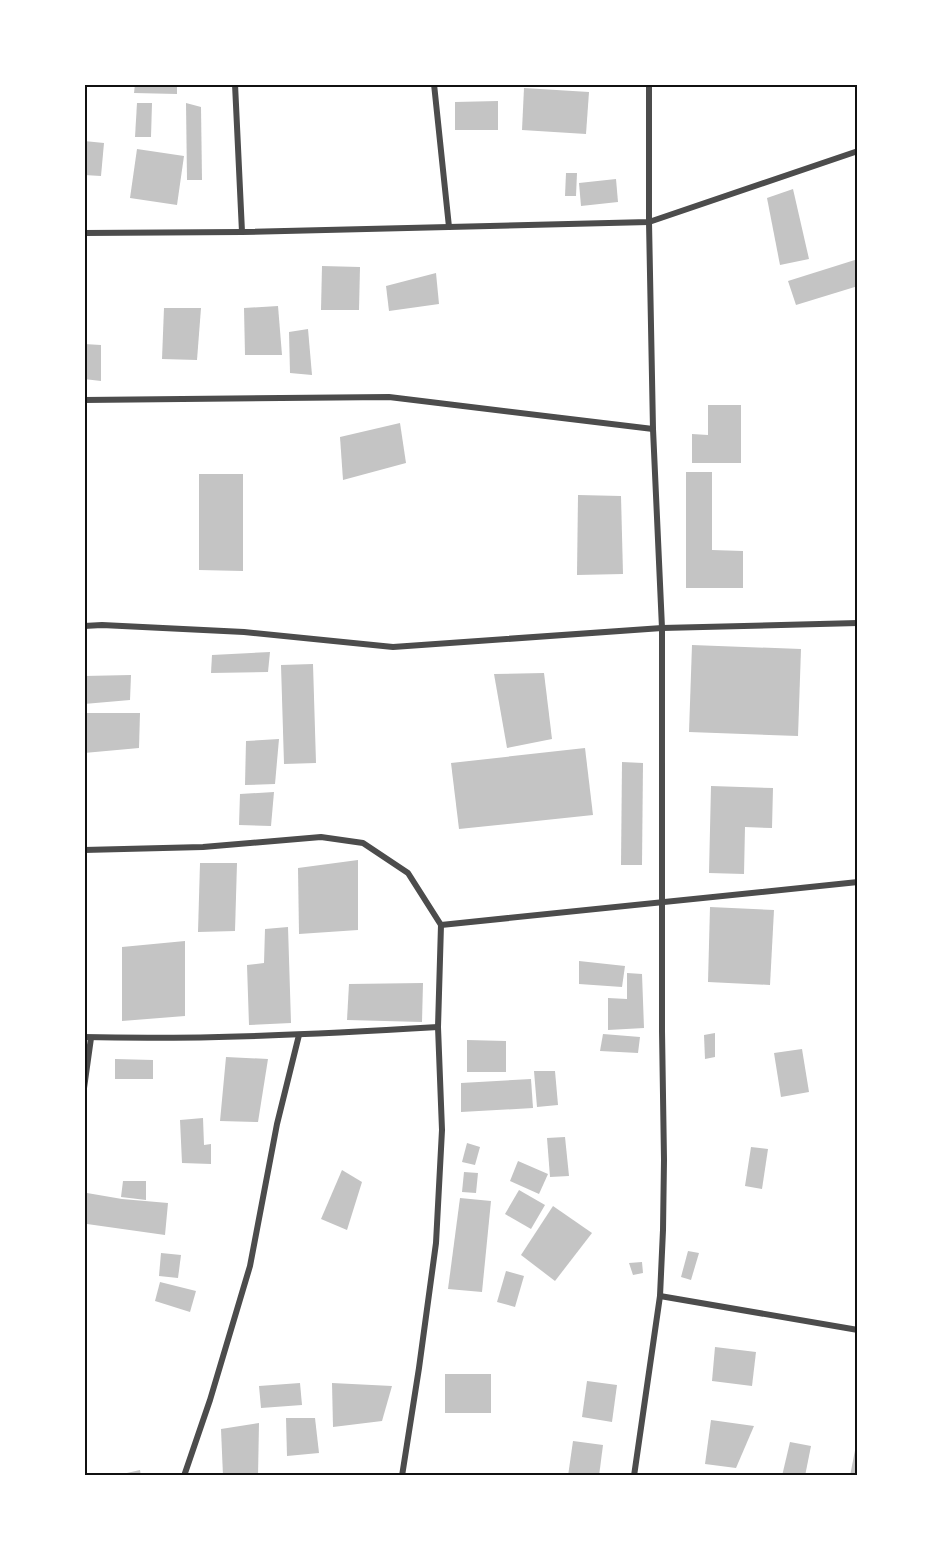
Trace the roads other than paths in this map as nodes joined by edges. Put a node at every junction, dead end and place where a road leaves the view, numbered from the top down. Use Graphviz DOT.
graph roads {
  1 [pos="235,84"];
  2 [pos="434,84"];
  3 [pos="649,84"];
  4 [pos="858,151"];
  5 [pos="649,222"];
  6 [pos="449,227"];
  7 [pos="242,232"];
  8 [pos="84,233"];
  9 [pos="84,400"];
  10 [pos="653,429"];
  11 [pos="858,623"];
  12 [pos="84,626"];
  13 [pos="662,628"];
  14 [pos="84,850"];
  15 [pos="858,882"];
  16 [pos="661,903"];
  17 [pos="441,925"];
  18 [pos="438,1027"];
  19 [pos="299,1035"];
  20 [pos="88,1037"];
  21 [pos="84,1088"];
  22 [pos="660,1296"];
  23 [pos="858,1330"];
  24 [pos="184,1476"];
  25 [pos="402,1476"];
  26 [pos="634,1476"];
  1 -- 7 [label="street"];
  2 -- 6 [label="street"];
  3 -- 5 [label="street"];
  4 -- 5 [label="street"];
  5 -- 6 [label="street"];
  5 -- 10 [label="street"];
  6 -- 7 [label="street"];
  7 -- 8 [label="street"];
  9 -- 10 [label="street"];
  10 -- 13 [label="street"];
  11 -- 13 [label="street"];
  12 -- 13 [label="street"];
  13 -- 16 [label="street"];
  14 -- 17 [label="street"];
  15 -- 16 [label="street"];
  16 -- 17 [label="street"];
  16 -- 22 [label="street"];
  17 -- 18 [label="street"];
  18 -- 19 [label="street"];
  18 -- 25 [label="street"];
  19 -- 20 [label="street"];
  19 -- 24 [label="street"];
  20 -- 21 [label="street"];
  22 -- 23 [label="street"];
  22 -- 26 [label="street"];
}
